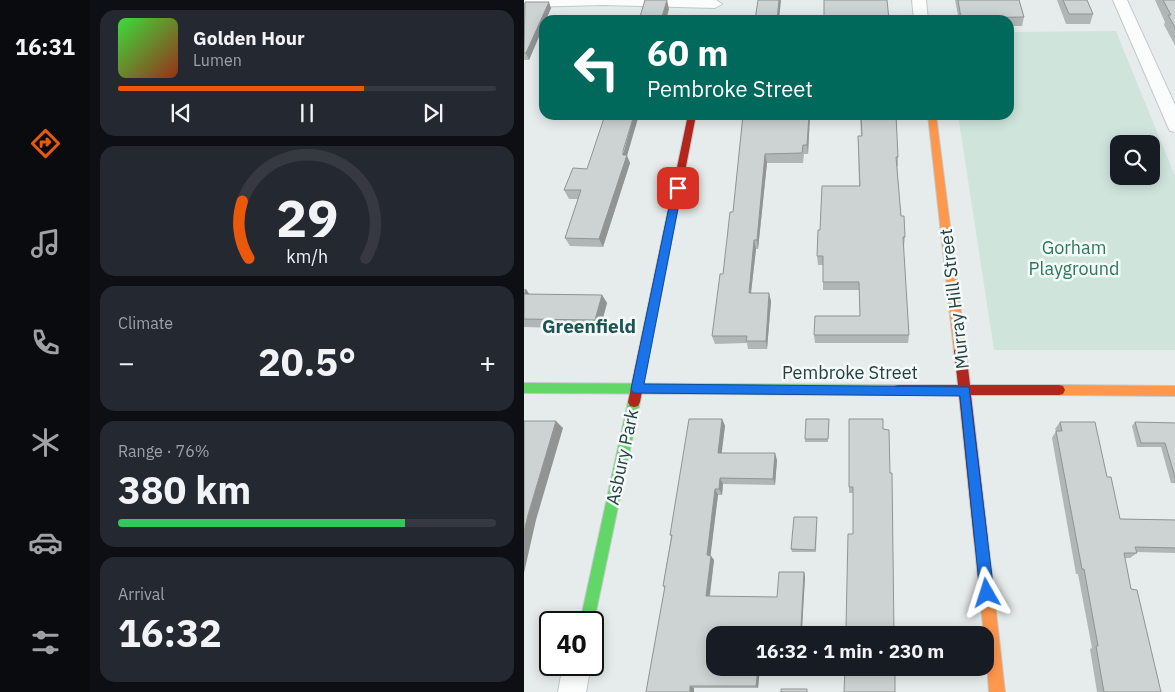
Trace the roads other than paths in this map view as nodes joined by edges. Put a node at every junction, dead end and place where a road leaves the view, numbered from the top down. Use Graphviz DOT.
graph roads {
  1 [pos="919,0"];
  2 [pos="1120,0"];
  3 [pos="715,2"];
  4 [pos="524,3"];
  5 [pos="712,15"];
  6 [pos="920,15"];
  7 [pos="691,120"];
  8 [pos="933,120"];
  9 [pos="1175,126"];
  10 [pos="524,388"];
  11 [pos="637,389"];
  12 [pos="965,390"];
  13 [pos="1175,391"];
  14 [pos="588,611"];
  15 [pos="575,676"];
  16 [pos="572,692"];
  17 [pos="998,692"];
  1 -- 6 [label="street"];
  2 -- 9 [label="street"];
  3 -- 4 [label="street"];
  3 -- 5 [label="street"];
  7 -- 11 [label="street, Asbury Park"];
  8 -- 12 [label="street, Murray Hill Street"];
  10 -- 11 [label="street, Pembroke Street"];
  11 -- 12 [label="street, Pembroke Street"];
  11 -- 14 [label="street, Asbury Park"];
  12 -- 13 [label="street, Pembroke Street"];
  12 -- 17 [label="street, Murray Hill Street"];
  15 -- 16 [label="street"];
}
